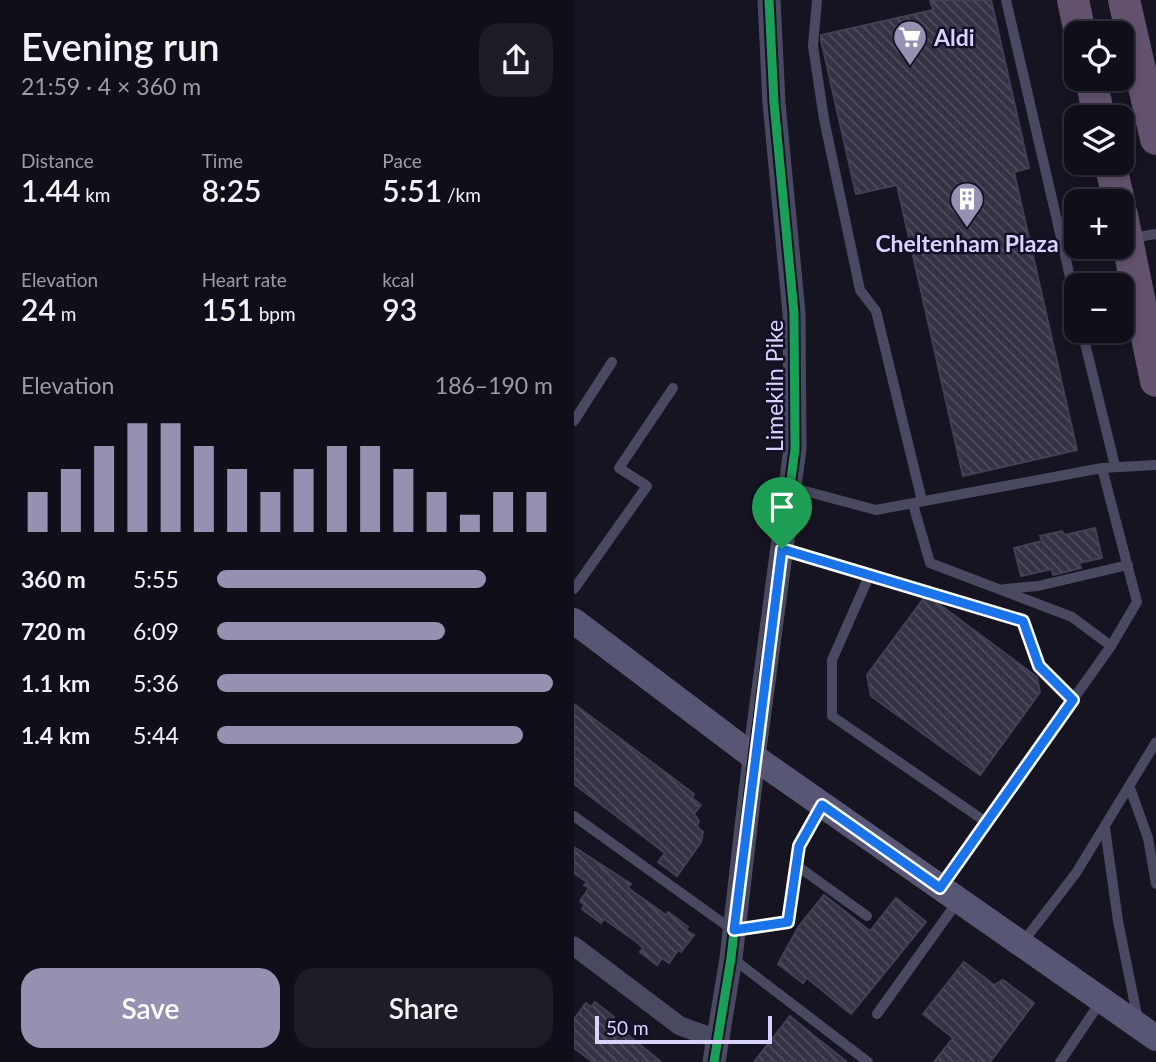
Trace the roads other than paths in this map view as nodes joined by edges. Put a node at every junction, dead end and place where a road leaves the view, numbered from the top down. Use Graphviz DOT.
graph roads {
  1 [pos="769,0"];
  2 [pos="817,0"];
  3 [pos="1006,0"];
  4 [pos="1073,0"];
  5 [pos="1124,0"];
  6 [pos="1077,21"];
  7 [pos="1156,139"];
  8 [pos="1064,251"];
  9 [pos="1130,259"];
  10 [pos="1086,343"];
  11 [pos="612,362"];
  12 [pos="1156,381"];
  13 [pos="673,388"];
  14 [pos="574,421"];
  15 [pos="1156,464"];
  16 [pos="1115,466"];
  17 [pos="1102,468"];
  18 [pos="790,487"];
  19 [pos="918,503"];
  20 [pos="782,549"];
  21 [pos="1128,565"];
  22 [pos="870,575"];
  23 [pos="574,589"];
  24 [pos="1001,589"];
  25 [pos="574,621"];
  26 [pos="1111,646"];
  27 [pos="1073,700"];
  28 [pos="1155,749"];
  29 [pos="754,757"];
  30 [pos="1130,788"];
  31 [pos="822,805"];
  32 [pos="574,816"];
  33 [pos="986,822"];
  34 [pos="1105,828"];
  35 [pos="796,866"];
  36 [pos="1156,884"];
  37 [pos="949,894"];
  38 [pos="867,916"];
  39 [pos="734,930"];
  40 [pos="1022,944"];
  41 [pos="574,946"];
  42 [pos="731,958"];
  43 [pos="1102,1000"];
  44 [pos="877,1014"];
  45 [pos="1148,1033"];
  46 [pos="715,1051"];
  47 [pos="1061,1061"];
  48 [pos="868,1062"];
  1 -- 18 [label="street, Limekiln Pike"];
  2 -- 19 [label="lane"];
  3 -- 8 [label="lane"];
  4 -- 6 [label="highway"];
  5 -- 7 [label="highway"];
  9 -- 12 [label="highway"];
  10 -- 16 [label="lane"];
  11 -- 14 [label="lane"];
  13 -- 23 [label="lane"];
  15 -- 16 [label="lane"];
  16 -- 17 [label="lane"];
  17 -- 19 [label="lane"];
  17 -- 21 [label="lane"];
  18 -- 19 [label="lane"];
  18 -- 20 [label="street, Limekiln Pike"];
  19 -- 24 [label="lane"];
  20 -- 22 [label="lane"];
  20 -- 29 [label="street, Limekiln Pike"];
  21 -- 24 [label="lane"];
  21 -- 26 [label="lane"];
  22 -- 27 [label="lane"];
  22 -- 33 [label="lane"];
  24 -- 26 [label="lane"];
  25 -- 29 [label="main road"];
  26 -- 27 [label="lane"];
  27 -- 33 [label="lane"];
  28 -- 30 [label="lane"];
  29 -- 31 [label="main road"];
  29 -- 39 [label="street, Limekiln Pike"];
  30 -- 34 [label="lane"];
  30 -- 36 [label="lane"];
  31 -- 35 [label="lane"];
  31 -- 37 [label="main road"];
  32 -- 39 [label="lane"];
  33 -- 37 [label="lane"];
  34 -- 40 [label="lane"];
  34 -- 45 [label="lane"];
  35 -- 38 [label="lane"];
  35 -- 39 [label="lane"];
  37 -- 40 [label="main road"];
  37 -- 44 [label="lane"];
  39 -- 42 [label="street, Limekiln Pike"];
  40 -- 43 [label="main road"];
  41 -- 46 [label="street"];
  42 -- 46 [label="street, Limekiln Pike"];
  42 -- 48 [label="lane"];
  43 -- 45 [label="main road"];
  43 -- 47 [label="lane"];
}
